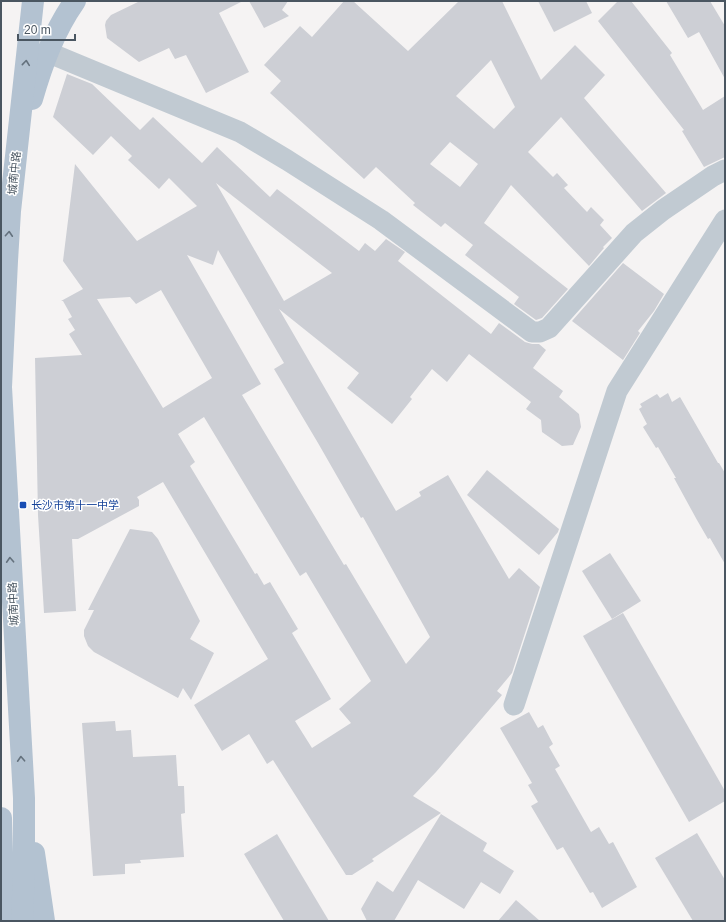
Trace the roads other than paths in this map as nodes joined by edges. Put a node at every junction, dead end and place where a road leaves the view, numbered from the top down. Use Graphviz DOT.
graph roads {
  1 [pos="33,1"];
  2 [pos="75,1"];
  3 [pos="47,52"];
  4 [pos="15,164"];
  5 [pos="725,170"];
  6 [pos="725,220"];
  7 [pos="514,705"];
  8 [pos="24,798"];
  9 [pos="1,818"];
  10 [pos="4,921"];
  11 [pos="22,921"];
  12 [pos="44,921"];
  4 -- 1 [label="main road, 城南中路, one-way"];
  2 -- 3 [label="main road"];
  3 -- 4 [label="main road"];
  3 -- 5 [label="street"];
  8 -- 4 [label="main road, 城南中路, one-way"];
  6 -- 7 [label="street"];
  8 -- 11 [label="main road, 城南中路"];
  8 -- 12 [label="main road"];
  9 -- 10 [label="main road"];
}
